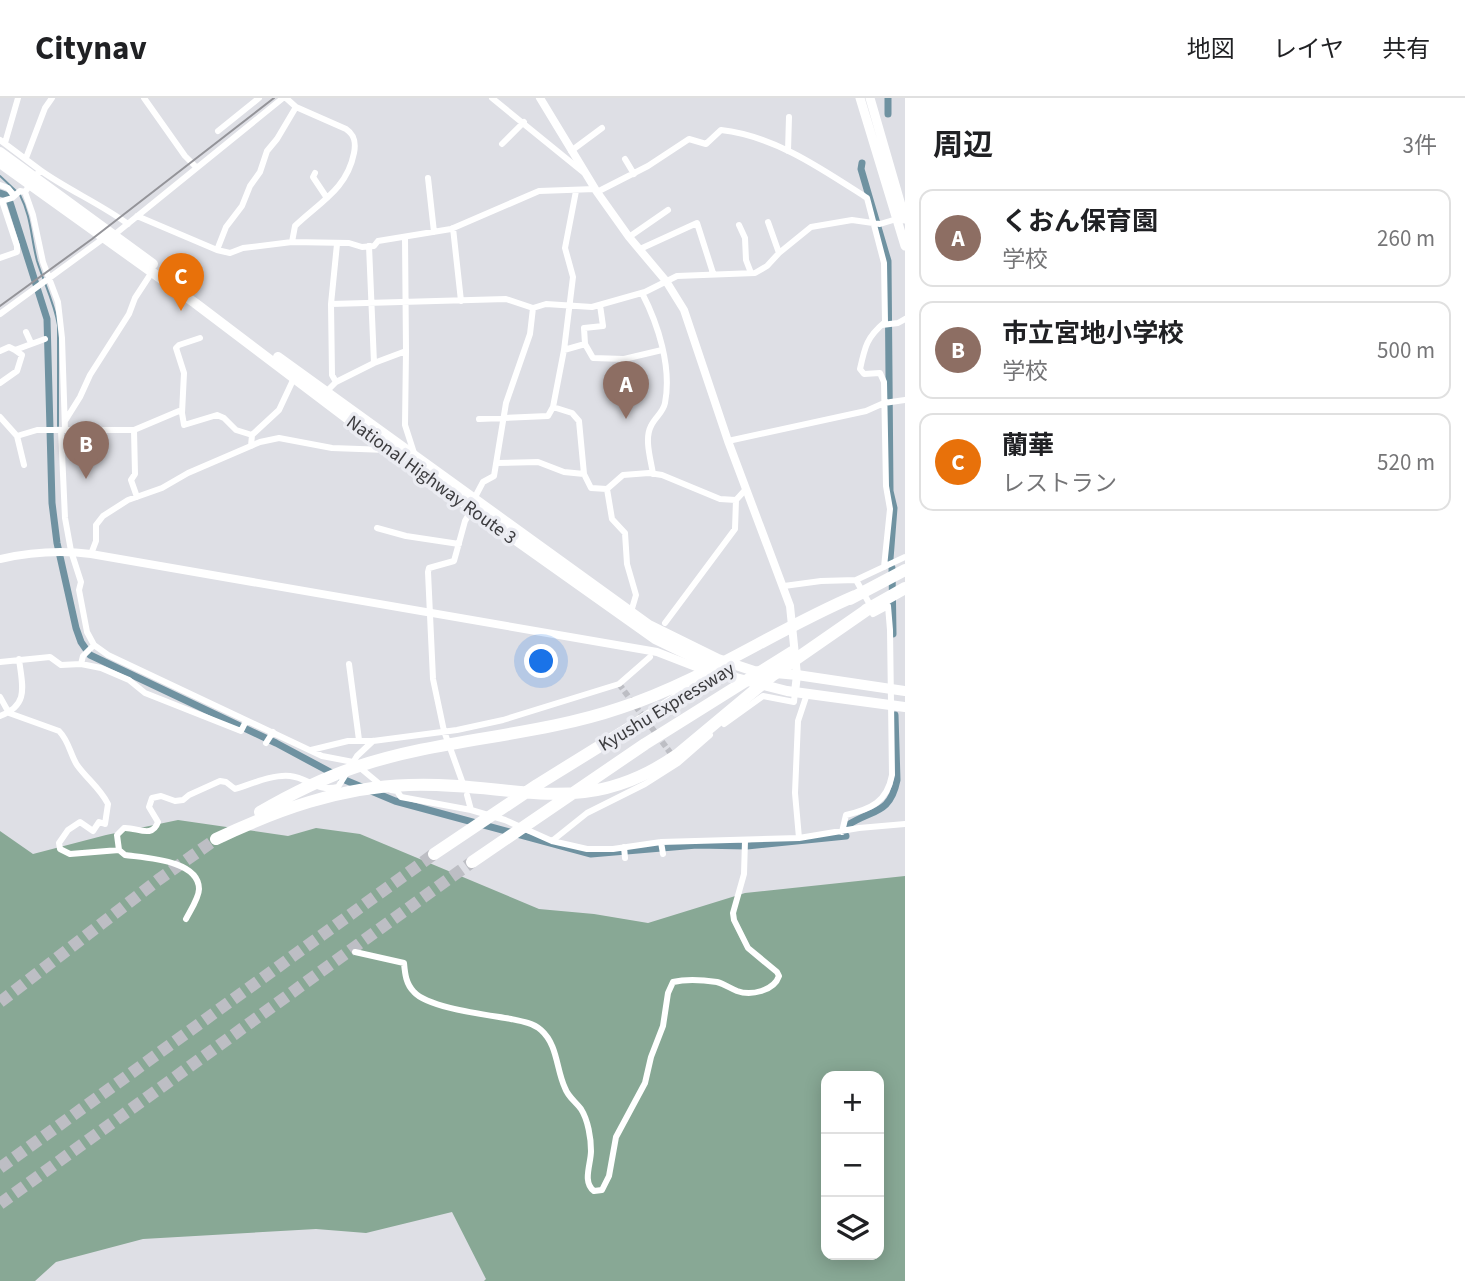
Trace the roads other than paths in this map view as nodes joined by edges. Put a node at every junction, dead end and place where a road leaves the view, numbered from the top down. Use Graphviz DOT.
graph roads {
  1 [pos="18,98"];
  2 [pos="52,98"];
  3 [pos="144,98"];
  4 [pos="259,98"];
  5 [pos="285,98"];
  6 [pos="492,98"];
  7 [pos="541,98"];
  8 [pos="860,98"];
  9 [pos="870,98"];
  10 [pos="296,107"];
  11 [pos="789,117"];
  12 [pos="524,122"];
  13 [pos="602,128"];
  14 [pos="218,131"];
  15 [pos="502,144"];
  16 [pos="2,145"];
  17 [pos="572,151"];
  18 [pos="789,151"];
  19 [pos="26,158"];
  20 [pos="625,159"];
  21 [pos="0,163"];
  22 [pos="196,167"];
  23 [pos="315,173"];
  24 [pos="634,174"];
  25 [pos="587,176"];
  26 [pos="428,178"];
  27 [pos="0,185"];
  28 [pos="596,190"];
  29 [pos="18,191"];
  30 [pos="576,191"];
  31 [pos="327,198"];
  32 [pos="668,210"];
  33 [pos="137,216"];
  34 [pos="903,218"];
  35 [pos="768,222"];
  36 [pos="875,222"];
  37 [pos="128,224"];
  38 [pos="739,225"];
  39 [pos="453,229"];
  40 [pos="434,232"];
  41 [pos="109,237"];
  42 [pos="405,237"];
  43 [pos="629,237"];
  44 [pos="292,242"];
  45 [pos="337,244"];
  46 [pos="369,246"];
  47 [pos="905,246"];
  48 [pos="640,249"];
  49 [pos="217,250"];
  50 [pos="779,253"];
  51 [pos="0,258"];
  52 [pos="152,272"];
  53 [pos="713,273"];
  54 [pos="751,273"];
  55 [pos="666,281"];
  56 [pos="42,284"];
  57 [pos="642,293"];
  58 [pos="407,301"];
  59 [pos="461,301"];
  60 [pos="371,302"];
  61 [pos="331,304"];
  62 [pos="600,305"];
  63 [pos="569,306"];
  64 [pos="533,308"];
  65 [pos="0,314"];
  66 [pos="905,319"];
  67 [pos="883,324"];
  68 [pos="26,332"];
  69 [pos="200,338"];
  70 [pos="45,339"];
  71 [pos="31,343"];
  72 [pos="585,344"];
  73 [pos="15,350"];
  74 [pos="564,350"];
  75 [pos="662,350"];
  76 [pos="0,351"];
  77 [pos="405,351"];
  78 [pos="374,363"];
  79 [pos="294,378"];
  80 [pos="336,382"];
  81 [pos="0,383"];
  82 [pos="326,392"];
  83 [pos="903,400"];
  84 [pos="884,403"];
  85 [pos="553,407"];
  86 [pos="182,413"];
  87 [pos="0,417"];
  88 [pos="503,418"];
  89 [pos="480,419"];
  90 [pos="65,421"];
  91 [pos="63,430"];
  92 [pos="134,430"];
  93 [pos="251,435"];
  94 [pos="18,436"];
  95 [pos="728,441"];
  96 [pos="251,446"];
  97 [pos="390,450"];
  98 [pos="415,457"];
  99 [pos="497,463"];
  100 [pos="24,465"];
  101 [pos="584,474"];
  102 [pos="653,474"];
  103 [pos="607,489"];
  104 [pos="746,489"];
  105 [pos="138,497"];
  106 [pos="736,500"];
  107 [pos="473,504"];
  108 [pos="377,528"];
  109 [pos="459,544"];
  110 [pos="70,551"];
  111 [pos="91,554"];
  112 [pos="905,556"];
  113 [pos="0,559"];
  114 [pos="884,567"];
  115 [pos="905,570"];
  116 [pos="856,580"];
  117 [pos="784,586"];
  118 [pos="905,588"];
  119 [pos="871,607"];
  120 [pos="431,612"];
  121 [pos="631,612"];
  122 [pos="665,623"];
  123 [pos="94,645"];
  124 [pos="650,657"];
  125 [pos="19,659"];
  126 [pos="82,660"];
  127 [pos="0,662"];
  128 [pos="349,664"];
  129 [pos="797,675"];
  130 [pos="702,677"];
  131 [pos="890,688"];
  132 [pos="905,691"];
  133 [pos="796,692"];
  134 [pos="0,697"];
  135 [pos="890,704"];
  136 [pos="905,707"];
  137 [pos="9,713"];
  138 [pos="0,716"];
  139 [pos="246,720"];
  140 [pos="444,731"];
  141 [pos="272,732"];
  142 [pos="359,740"];
  143 [pos="373,741"];
  144 [pos="266,743"];
  145 [pos="311,750"];
  146 [pos="353,762"];
  147 [pos="463,781"];
  148 [pos="467,795"];
  149 [pos="287,803"];
  150 [pos="471,810"];
  151 [pos="905,824"];
  152 [pos="842,832"];
  153 [pos="799,838"];
  154 [pos="552,841"];
  155 [pos="745,841"];
  156 [pos="661,842"];
  157 [pos="624,847"];
  158 [pos="119,850"];
  159 [pos="434,854"];
  160 [pos="663,854"];
  161 [pos="625,858"];
  162 [pos="472,862"];
  163 [pos="186,919"];
  164 [pos="355,952"];
  1 -- 16 [label="street"];
  2 -- 19 [label="street"];
  3 -- 22 [label="street"];
  4 -- 14 [label="street"];
  5 -- 10 [label="street"];
  5 -- 22 [label="street"];
  6 -- 12 [label="street"];
  7 -- 17 [label="street"];
  8 -- 34 [label="main road"];
  9 -- 34 [label="main road"];
  10 -- 31 [label="street"];
  10 -- 49 [label="street"];
  11 -- 18 [label="street"];
  12 -- 15 [label="street"];
  12 -- 25 [label="street"];
  13 -- 17 [label="street"];
  16 -- 19 [label="street"];
  16 -- 29 [label="highway, National Highway Route 3"];
  17 -- 25 [label="street"];
  18 -- 24 [label="street"];
  18 -- 36 [label="street"];
  19 -- 29 [label="street"];
  20 -- 24 [label="street"];
  21 -- 29 [label="highway, National Highway Route 3"];
  22 -- 33 [label="street"];
  23 -- 31 [label="street"];
  24 -- 28 [label="street"];
  25 -- 28 [label="street"];
  26 -- 40 [label="street"];
  27 -- 29 [label="street"];
  28 -- 30 [label="street"];
  28 -- 43 [label="street"];
  29 -- 37 [label="street"];
  29 -- 41 [label="highway, National Highway Route 3"];
  29 -- 51 [label="street"];
  29 -- 56 [label="street"];
  30 -- 39 [label="street"];
  30 -- 63 [label="street"];
  31 -- 44 [label="street"];
  32 -- 43 [label="street"];
  33 -- 37 [label="street"];
  33 -- 49 [label="street"];
  34 -- 36 [label="street"];
  34 -- 47 [label="main road"];
  35 -- 50 [label="street"];
  36 -- 50 [label="street"];
  36 -- 67 [label="street"];
  37 -- 41 [label="street"];
  38 -- 54 [label="street"];
  39 -- 40 [label="street"];
  39 -- 59 [label="street"];
  40 -- 42 [label="street"];
  41 -- 52 [label="highway, National Highway Route 3"];
  41 -- 56 [label="street"];
  41 -- 82 [label="highway, National Highway Route 3"];
  42 -- 46 [label="street"];
  42 -- 58 [label="street"];
  43 -- 48 [label="street"];
  44 -- 45 [label="street"];
  44 -- 49 [label="street"];
  45 -- 46 [label="street"];
  45 -- 61 [label="street"];
  46 -- 60 [label="street"];
  48 -- 53 [label="street"];
  48 -- 55 [label="street"];
  50 -- 54 [label="street"];
  52 -- 79 [label="highway, National Highway Route 3"];
  52 -- 90 [label="street"];
  53 -- 54 [label="street"];
  53 -- 55 [label="street"];
  55 -- 57 [label="street"];
  55 -- 95 [label="street"];
  56 -- 65 [label="street"];
  56 -- 90 [label="street"];
  57 -- 62 [label="street"];
  57 -- 75 [label="street"];
  58 -- 59 [label="street"];
  58 -- 60 [label="street"];
  58 -- 77 [label="street"];
  59 -- 64 [label="street"];
  60 -- 61 [label="street"];
  60 -- 78 [label="street"];
  61 -- 80 [label="street"];
  62 -- 63 [label="street"];
  62 -- 72 [label="street"];
  63 -- 64 [label="street"];
  63 -- 74 [label="street"];
  64 -- 88 [label="street"];
  66 -- 67 [label="street"];
  67 -- 84 [label="street"];
  68 -- 71 [label="street"];
  69 -- 86 [label="street"];
  70 -- 71 [label="street"];
  71 -- 73 [label="street"];
  72 -- 74 [label="street"];
  72 -- 75 [label="street"];
  73 -- 76 [label="street"];
  73 -- 81 [label="street"];
  74 -- 85 [label="street"];
  75 -- 102 [label="street"];
  77 -- 78 [label="street"];
  77 -- 98 [label="street"];
  78 -- 80 [label="street"];
  79 -- 93 [label="street"];
  79 -- 97 [label="highway, National Highway Route 3"];
  80 -- 82 [label="street"];
  82 -- 98 [label="highway, National Highway Route 3"];
  83 -- 84 [label="street"];
  84 -- 95 [label="street"];
  84 -- 114 [label="street"];
  85 -- 88 [label="street"];
  85 -- 101 [label="street"];
  86 -- 92 [label="street"];
  86 -- 93 [label="street"];
  87 -- 94 [label="street"];
  88 -- 89 [label="street"];
  88 -- 99 [label="street"];
  90 -- 91 [label="street"];
  91 -- 92 [label="street"];
  91 -- 94 [label="street"];
  91 -- 110 [label="street"];
  92 -- 105 [label="street"];
  93 -- 96 [label="street"];
  94 -- 100 [label="street"];
  95 -- 104 [label="street"];
  96 -- 97 [label="street"];
  96 -- 105 [label="street"];
  97 -- 107 [label="highway, National Highway Route 3"];
  98 -- 107 [label="highway, National Highway Route 3"];
  99 -- 101 [label="street"];
  99 -- 107 [label="street"];
  101 -- 103 [label="street"];
  102 -- 103 [label="street"];
  102 -- 106 [label="street"];
  103 -- 121 [label="street"];
  104 -- 106 [label="street"];
  104 -- 117 [label="street"];
  105 -- 111 [label="street"];
  106 -- 122 [label="street"];
  107 -- 109 [label="street"];
  107 -- 121 [label="highway, National Highway Route 3"];
  107 -- 133 [label="highway, National Highway Route 3"];
  108 -- 109 [label="street"];
  109 -- 120 [label="street"];
  110 -- 111 [label="street"];
  110 -- 113 [label="street"];
  110 -- 123 [label="street"];
  111 -- 120 [label="street"];
  112 -- 114 [label="street"];
  114 -- 116 [label="street"];
  115 -- 130 [label="highway, Kyushu Expressway"];
  116 -- 117 [label="street"];
  116 -- 131 [label="street"];
  117 -- 129 [label="street"];
  118 -- 119 [label="highway, Kyushu Expressway"];
  119 -- 149 [label="highway"];
  119 -- 162 [label="highway, Kyushu Expressway"];
  120 -- 133 [label="street"];
  120 -- 140 [label="street"];
  121 -- 129 [label="highway, National Highway Route 3"];
  123 -- 126 [label="street"];
  123 -- 139 [label="street"];
  124 -- 140 [label="street"];
  125 -- 126 [label="street"];
  125 -- 127 [label="street"];
  125 -- 137 [label="street"];
  126 -- 139 [label="street"];
  128 -- 142 [label="street"];
  129 -- 131 [label="highway, National Highway Route 3"];
  129 -- 133 [label="street"];
  130 -- 149 [label="highway"];
  130 -- 159 [label="highway, Kyushu Expressway"];
  131 -- 132 [label="highway, National Highway Route 3"];
  131 -- 135 [label="street"];
  133 -- 135 [label="highway, National Highway Route 3"];
  133 -- 153 [label="street"];
  133 -- 154 [label="street"];
  134 -- 137 [label="street"];
  135 -- 136 [label="highway, National Highway Route 3"];
  135 -- 152 [label="street"];
  137 -- 138 [label="street"];
  137 -- 158 [label="street"];
  139 -- 141 [label="street"];
  140 -- 143 [label="street"];
  140 -- 147 [label="street"];
  141 -- 144 [label="street"];
  141 -- 145 [label="street"];
  142 -- 143 [label="street"];
  142 -- 145 [label="street"];
  143 -- 146 [label="street"];
  145 -- 146 [label="street"];
  146 -- 150 [label="street"];
  146 -- 158 [label="street"];
  148 -- 150 [label="street"];
  149 -- 149 [label="highway"];
  150 -- 154 [label="street"];
  151 -- 152 [label="street"];
  152 -- 153 [label="street"];
  153 -- 155 [label="street"];
  154 -- 157 [label="street"];
  155 -- 156 [label="street"];
  155 -- 164 [label="street"];
  156 -- 157 [label="street"];
  156 -- 160 [label="street"];
  157 -- 161 [label="street"];
  158 -- 163 [label="street"];
}
